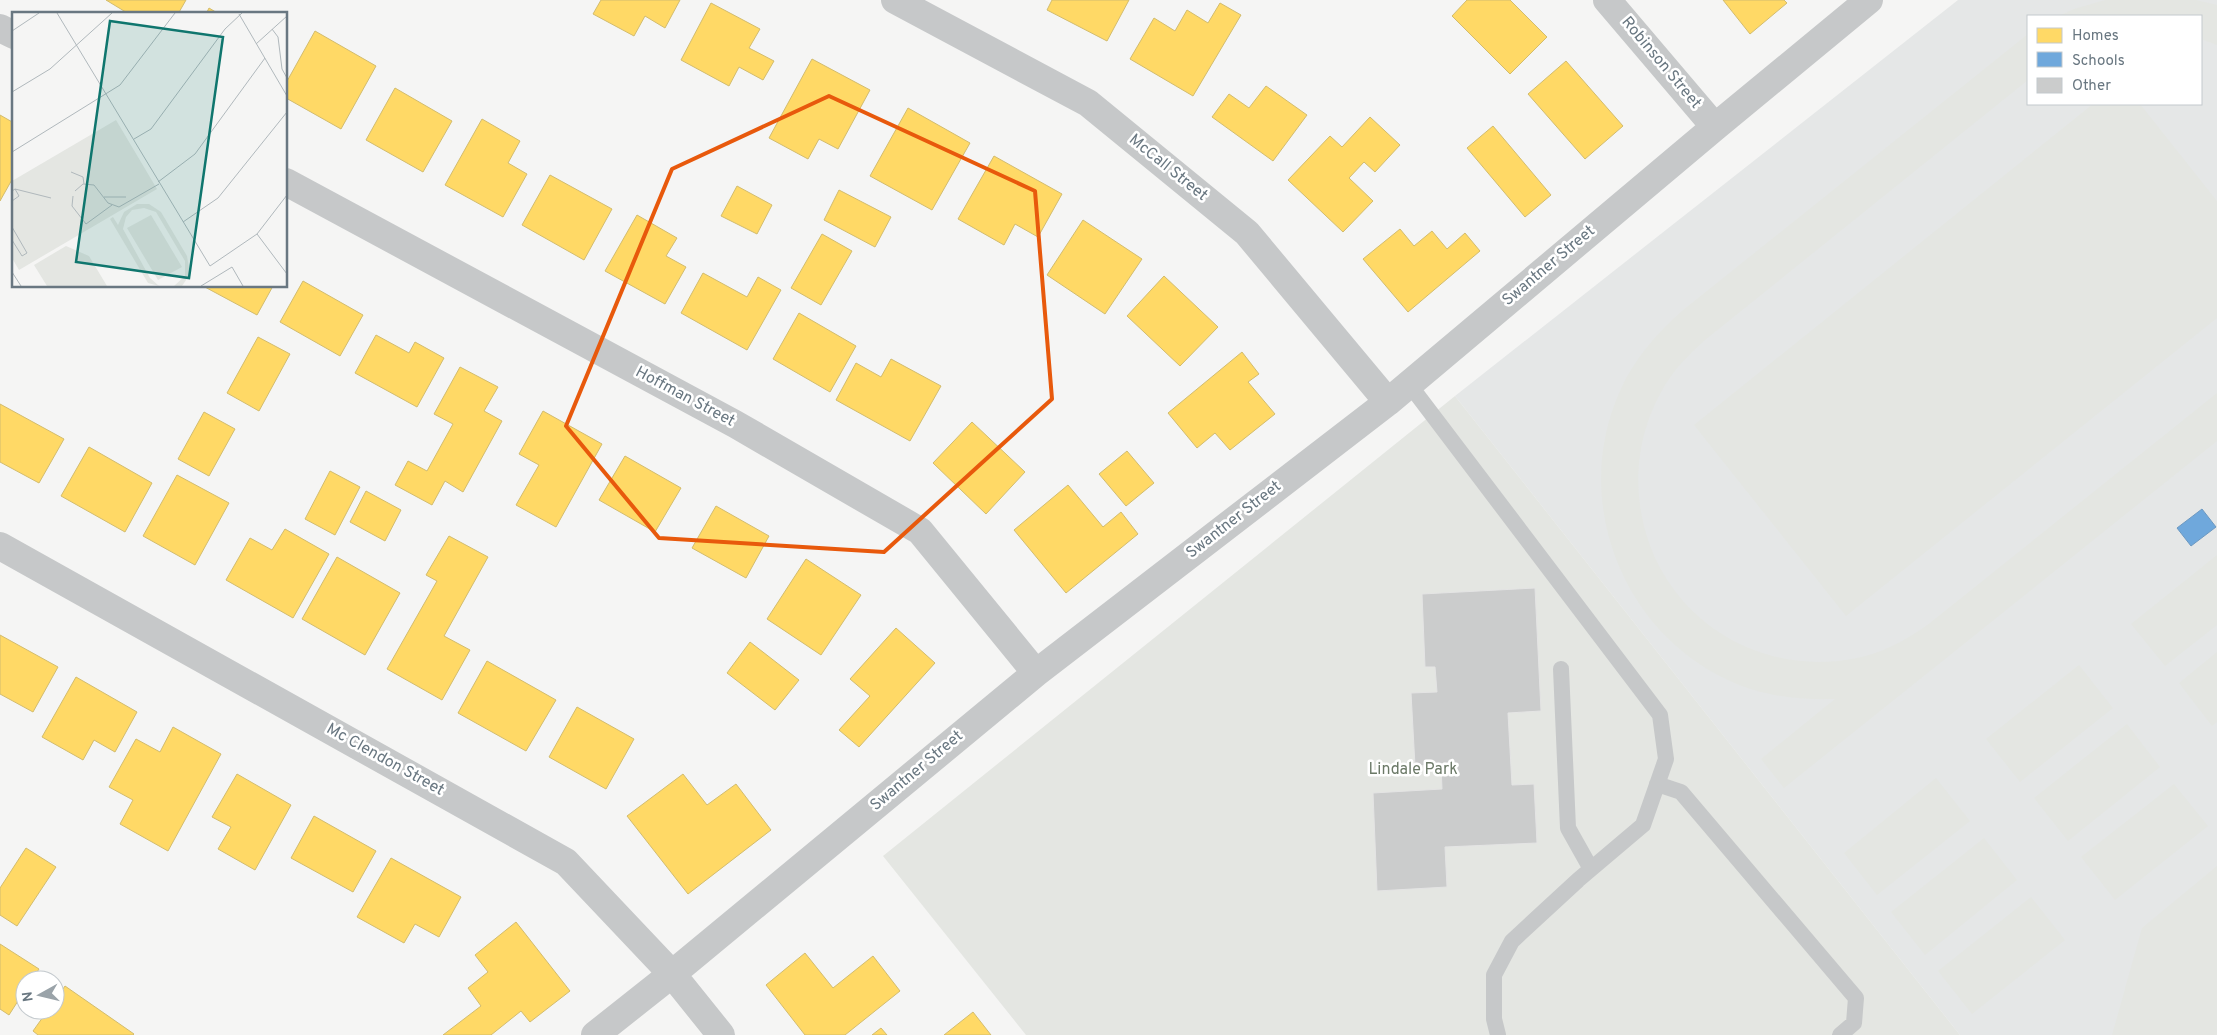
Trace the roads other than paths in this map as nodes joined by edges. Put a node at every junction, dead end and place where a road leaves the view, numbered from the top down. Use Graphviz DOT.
graph roads {
  1 [pos="895,0"];
  2 [pos="1607,0"];
  3 [pos="1869,0"];
  4 [pos="0,28"];
  5 [pos="12,34"];
  6 [pos="1715,126"];
  7 [pos="288,183"];
  8 [pos="1409,384"];
  9 [pos="1388,402"];
  10 [pos="0,546"];
  11 [pos="1561,668"];
  12 [pos="1036,673"];
  13 [pos="1658,784"];
  14 [pos="1591,869"];
  15 [pos="672,974"];
  16 [pos="595,1035"];
  17 [pos="721,1035"];
  18 [pos="1498,1035"];
  19 [pos="1840,1035"];
  1 -- 9 [label="street, McCall Street"];
  2 -- 6 [label="street, Robinson Street"];
  3 -- 6 [label="street, Swantner Street"];
  4 -- 5 [label="street"];
  6 -- 8 [label="street, Swantner Street"];
  7 -- 12 [label="street, Hoffman Street"];
  8 -- 9 [label="street, Swantner Street"];
  8 -- 13 [label="lane"];
  9 -- 12 [label="street, Swantner Street"];
  10 -- 15 [label="street, Mc Clendon Street"];
  11 -- 14 [label="lane"];
  12 -- 15 [label="street, Swantner Street"];
  13 -- 14 [label="lane"];
  13 -- 19 [label="lane"];
  14 -- 18 [label="lane"];
  15 -- 16 [label="street, Swantner Street"];
  15 -- 17 [label="street, Mc Clendon Street"];
}
